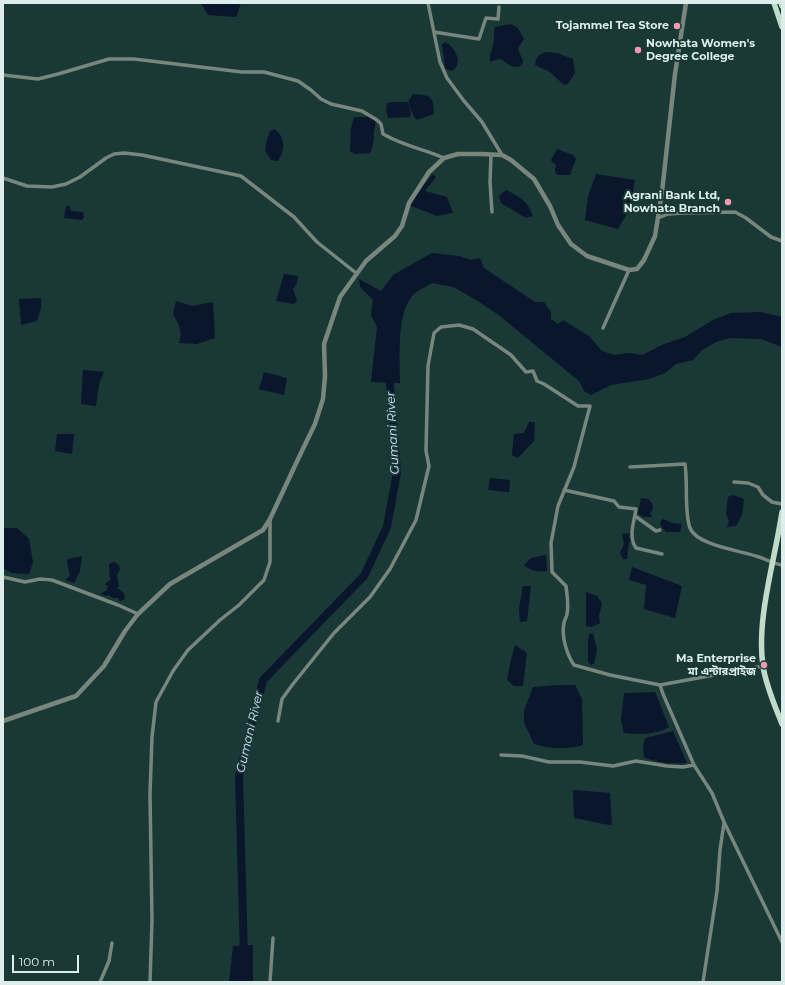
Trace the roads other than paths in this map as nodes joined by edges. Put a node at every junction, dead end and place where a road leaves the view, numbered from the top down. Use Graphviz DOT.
graph roads {
  1 [pos="428,3"];
  2 [pos="686,3"];
  3 [pos="774,3"];
  4 [pos="499,7"];
  5 [pos="782,27"];
  6 [pos="434,32"];
  7 [pos="3,75"];
  8 [pos="491,154"];
  9 [pos="502,155"];
  10 [pos="444,158"];
  11 [pos="3,178"];
  12 [pos="492,212"];
  13 [pos="658,218"];
  14 [pos="782,241"];
  15 [pos="629,270"];
  16 [pos="356,273"];
  17 [pos="603,328"];
  18 [pos="630,467"];
  19 [pos="734,482"];
  20 [pos="564,490"];
  21 [pos="782,504"];
  22 [pos="782,512"];
  23 [pos="635,516"];
  24 [pos="270,519"];
  25 [pos="660,530"];
  26 [pos="662,554"];
  27 [pos="772,564"];
  28 [pos="782,565"];
  29 [pos="3,577"];
  30 [pos="138,614"];
  31 [pos="763,666"];
  32 [pos="660,685"];
  33 [pos="3,721"];
  34 [pos="278,722"];
  35 [pos="782,724"];
  36 [pos="501,755"];
  37 [pos="694,765"];
  38 [pos="724,822"];
  39 [pos="273,938"];
  40 [pos="782,942"];
  41 [pos="112,943"];
  42 [pos="100,982"];
  43 [pos="150,982"];
  44 [pos="270,982"];
  45 [pos="703,982"];
  1 -- 6 [label="street"];
  2 -- 13 [label="street"];
  3 -- 5 [label="main road"];
  4 -- 6 [label="street"];
  6 -- 9 [label="street"];
  7 -- 10 [label="street"];
  8 -- 9 [label="street"];
  8 -- 10 [label="street"];
  8 -- 12 [label="street"];
  9 -- 15 [label="street"];
  10 -- 16 [label="street"];
  11 -- 16 [label="street"];
  13 -- 14 [label="street"];
  13 -- 15 [label="street"];
  15 -- 17 [label="street"];
  16 -- 24 [label="street"];
  18 -- 27 [label="street"];
  19 -- 21 [label="street"];
  20 -- 23 [label="street"];
  20 -- 32 [label="street"];
  20 -- 34 [label="street"];
  22 -- 27 [label="main road"];
  23 -- 25 [label="street"];
  23 -- 26 [label="street"];
  24 -- 30 [label="street"];
  24 -- 43 [label="street"];
  27 -- 28 [label="street"];
  27 -- 31 [label="main road"];
  29 -- 30 [label="street"];
  30 -- 33 [label="street"];
  31 -- 32 [label="street"];
  31 -- 35 [label="main road"];
  32 -- 37 [label="street"];
  36 -- 37 [label="street"];
  37 -- 38 [label="street"];
  38 -- 40 [label="street"];
  38 -- 45 [label="street"];
  39 -- 44 [label="street"];
  41 -- 42 [label="street"];
}
